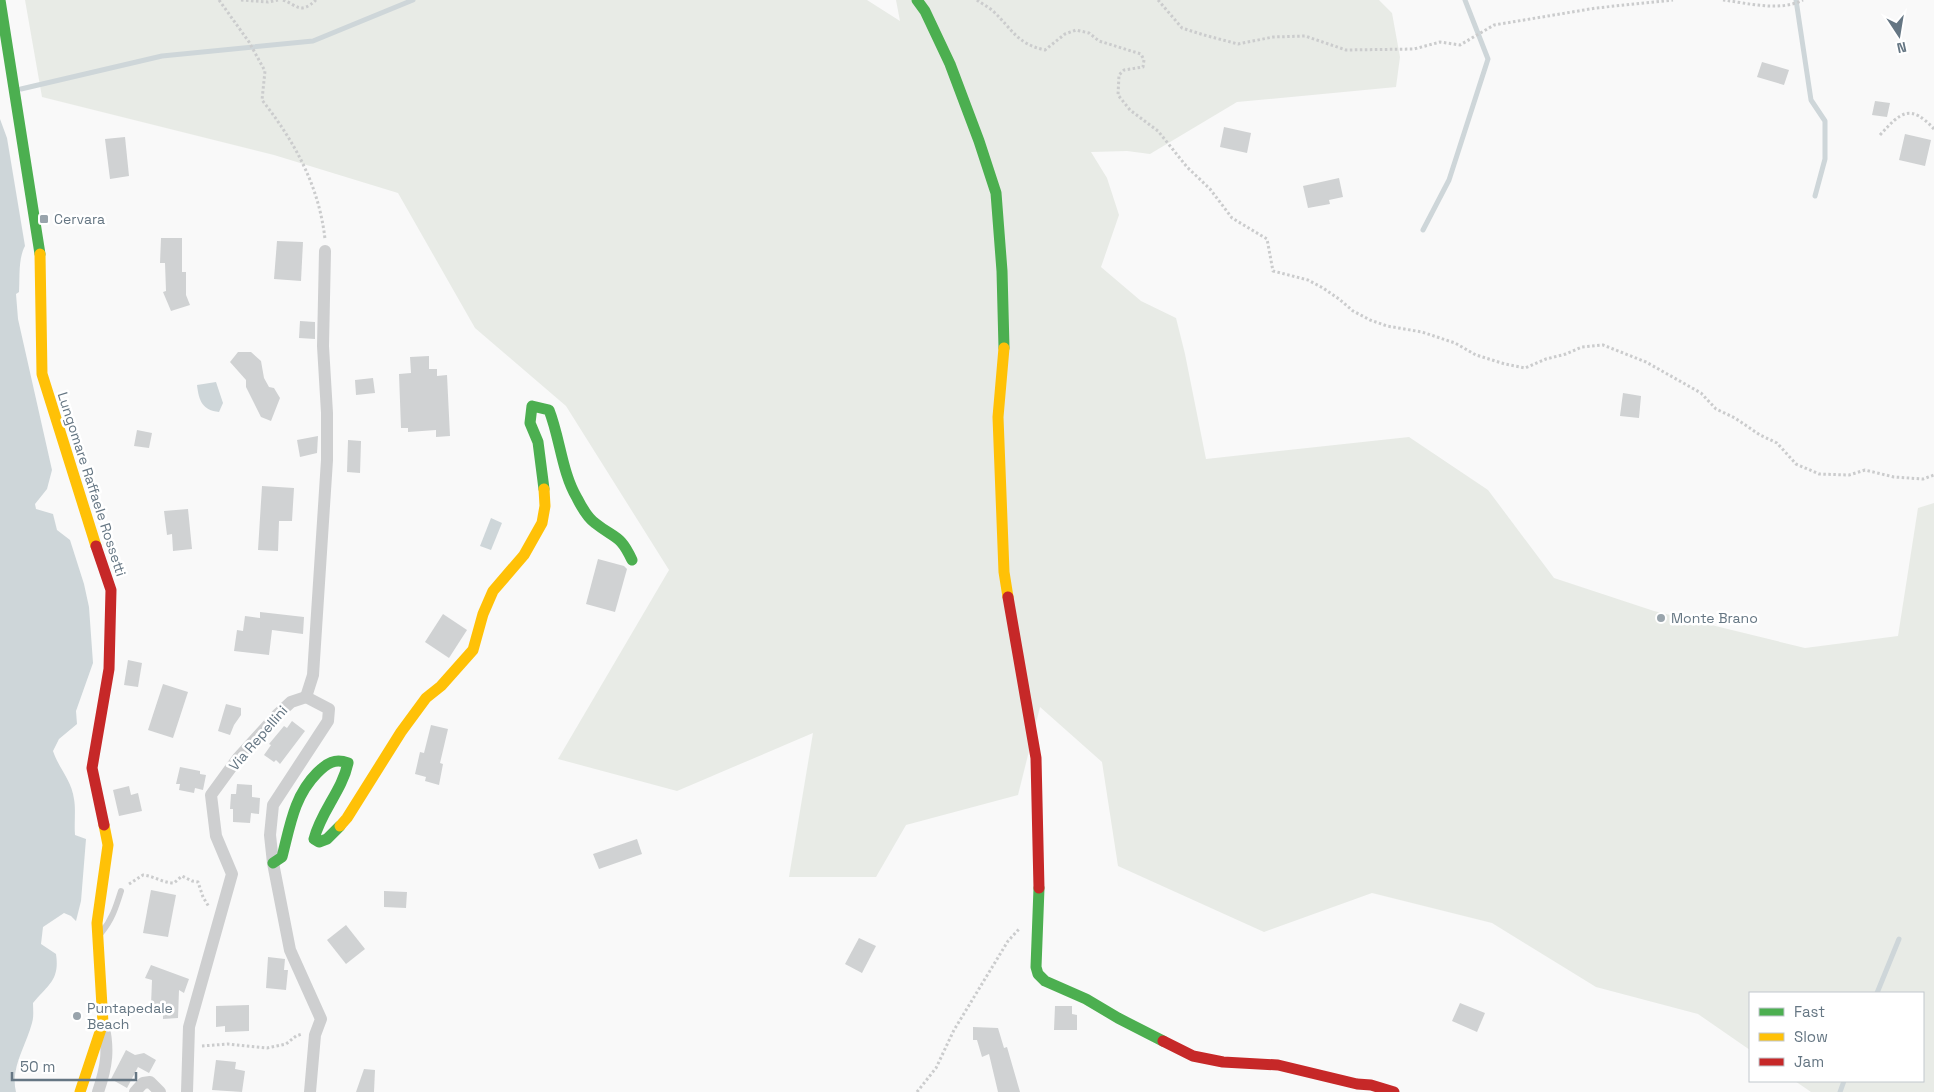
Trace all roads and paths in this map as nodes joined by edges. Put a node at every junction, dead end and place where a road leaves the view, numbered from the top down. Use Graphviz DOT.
graph roads {
  1 [pos="0,0"];
  2 [pos="219,0"];
  3 [pos="241,0"];
  4 [pos="278,0"];
  5 [pos="283,0"];
  6 [pos="316,0"];
  7 [pos="917,0"];
  8 [pos="977,0"];
  9 [pos="1158,0"];
  10 [pos="1673,0"];
  11 [pos="1722,0"];
  12 [pos="1803,0"];
  13 [pos="1934,129"];
  14 [pos="1880,135"];
  15 [pos="325,251"];
  16 [pos="1934,475"];
  17 [pos="632,560"];
  18 [pos="306,697"];
  19 [pos="273,863"];
  20 [pos="121,890"];
  21 [pos="1037,910"];
  22 [pos="219,916"];
  23 [pos="98,936"];
  24 [pos="104,1023"];
  25 [pos="315,1035"];
  26 [pos="189,1046"];
  27 [pos="1360,1088"];
  28 [pos="80,1092"];
  29 [pos="98,1092"];
  30 [pos="135,1092"];
  31 [pos="160,1092"];
  32 [pos="187,1092"];
  33 [pos="310,1092"];
  34 [pos="917,1092"];
  35 [pos="1394,1092"];
  1 -- 23 [label="street, Lungomare Raffaele Rossetti"];
  2 -- 15 [label="path"];
  3 -- 4 [label="path"];
  5 -- 6 [label="path"];
  7 -- 21 [label="street"];
  8 -- 16 [label="path"];
  9 -- 10 [label="path"];
  11 -- 12 [label="path"];
  13 -- 14 [label="path"];
  15 -- 18 [label="street"];
  17 -- 19 [label="street"];
  18 -- 19 [label="street"];
  18 -- 22 [label="street, Via Repellini"];
  19 -- 25 [label="street"];
  20 -- 22 [label="path"];
  20 -- 23 [label="lane"];
  21 -- 27 [label="street"];
  21 -- 34 [label="path"];
  22 -- 26 [label="street, Via Repellini"];
  23 -- 24 [label="street, Lungomare Raffaele Rossetti"];
  24 -- 28 [label="street, Lungomare Raffaele Rossetti"];
  24 -- 29 [label="street"];
  25 -- 26 [label="path"];
  25 -- 33 [label="street"];
  26 -- 32 [label="street, Via Repellini"];
  27 -- 35 [label="street"];
  30 -- 31 [label="street"];
}
